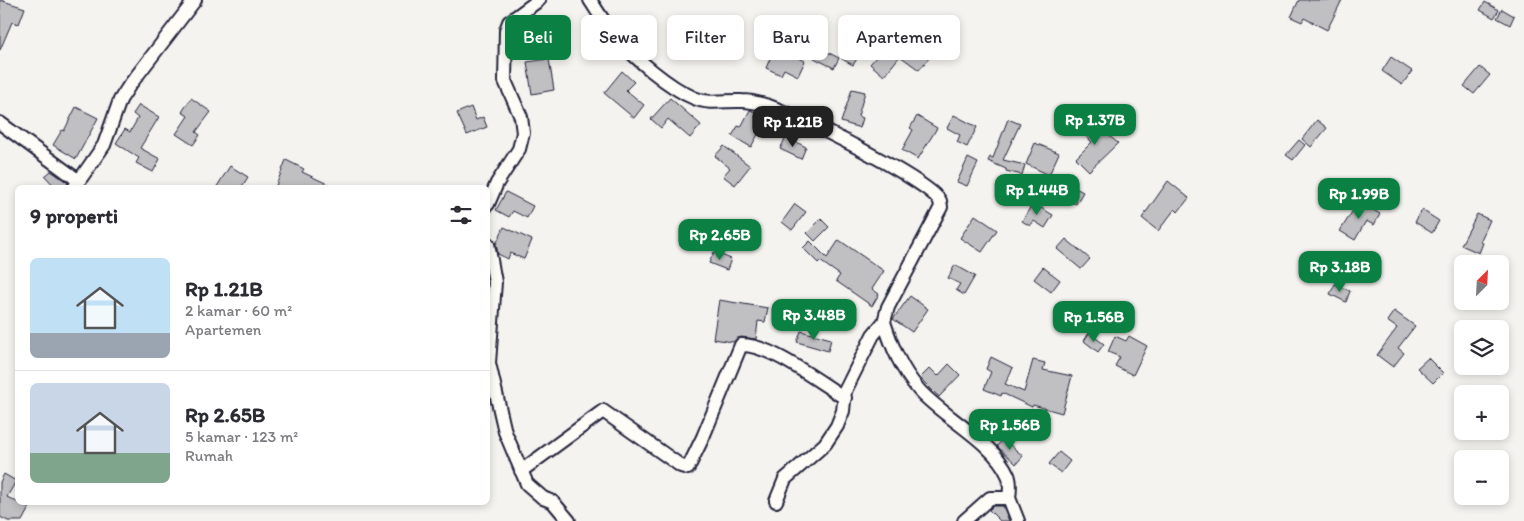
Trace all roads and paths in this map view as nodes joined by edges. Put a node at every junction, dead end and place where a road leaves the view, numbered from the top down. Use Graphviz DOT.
graph roads {
  1 [pos="195,0"];
  2 [pos="539,0"];
  3 [pos="590,0"];
  4 [pos="0,123"];
  5 [pos="77,184"];
  6 [pos="490,199"];
  7 [pos="490,255"];
  8 [pos="884,322"];
  9 [pos="490,350"];
  10 [pos="490,367"];
  11 [pos="845,398"];
  12 [pos="521,471"];
  13 [pos="1009,498"];
  14 [pos="776,501"];
  15 [pos="569,521"];
  16 [pos="964,521"];
  17 [pos="1018,521"];
  1 -- 5 [label="street"];
  2 -- 6 [label="street"];
  3 -- 8 [label="street"];
  4 -- 5 [label="street"];
  7 -- 9 [label="street"];
  8 -- 11 [label="street"];
  8 -- 13 [label="street"];
  10 -- 12 [label="street"];
  11 -- 12 [label="street"];
  11 -- 14 [label="street"];
  12 -- 15 [label="street"];
  13 -- 16 [label="street"];
  13 -- 17 [label="street"];
}
